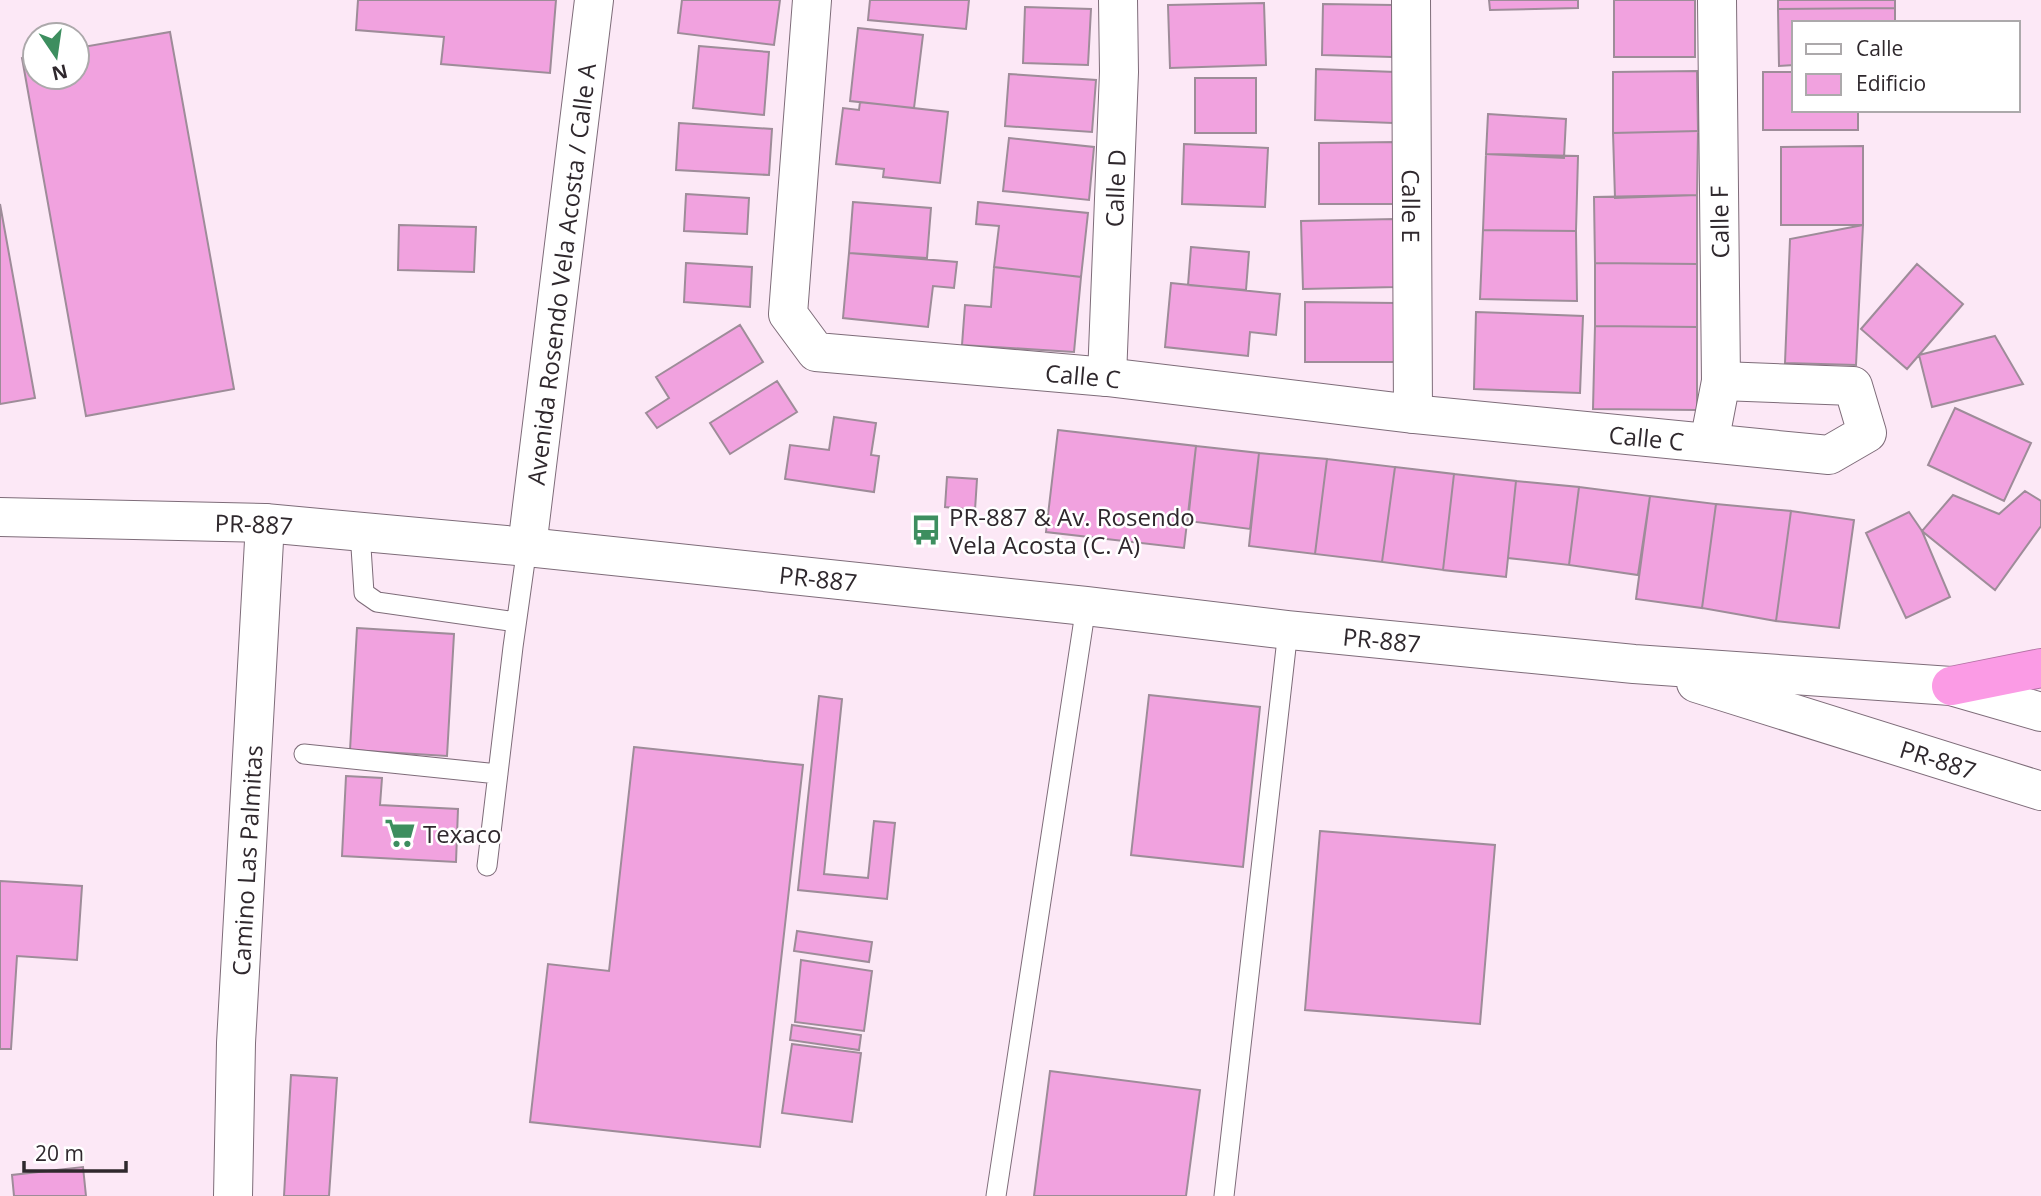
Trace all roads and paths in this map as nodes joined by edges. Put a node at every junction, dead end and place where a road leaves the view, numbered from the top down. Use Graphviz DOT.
graph roads {
  1 [pos="594,0"];
  2 [pos="813,0"];
  3 [pos="1118,0"];
  4 [pos="1411,0"];
  5 [pos="1717,0"];
  6 [pos="1107,377"];
  7 [pos="1721,381"];
  8 [pos="1413,414"];
  9 [pos="1709,443"];
  10 [pos="0,517"];
  11 [pos="265,523"];
  12 [pos="360,532"];
  13 [pos="527,547"];
  14 [pos="1086,606"];
  15 [pos="516,622"];
  16 [pos="1288,630"];
  17 [pos="1634,664"];
  18 [pos="2041,668"];
  19 [pos="1951,686"];
  20 [pos="2041,712"];
  21 [pos="304,754"];
  22 [pos="498,774"];
  23 [pos="2041,791"];
  24 [pos="487,866"];
  25 [pos="233,1196"];
  26 [pos="996,1196"];
  27 [pos="1224,1196"];
  1 -- 13 [label="street, Avenida Rosendo Vela Acosta / Calle A"];
  2 -- 6 [label="street, Calle C"];
  3 -- 6 [label="street, Calle D"];
  4 -- 8 [label="street, Calle E"];
  5 -- 7 [label="street, Calle F"];
  6 -- 8 [label="street, Calle C"];
  7 -- 9 [label="street, Calle F"];
  7 -- 9 [label="street, Calle C"];
  8 -- 9 [label="street, Calle C"];
  10 -- 11 [label="street, PR-887"];
  11 -- 12 [label="street, PR-887"];
  11 -- 25 [label="street, Camino Las Palmitas"];
  12 -- 13 [label="street, PR-887"];
  12 -- 15 [label="lane"];
  13 -- 14 [label="street, PR-887"];
  13 -- 15 [label="lane"];
  14 -- 16 [label="street, PR-887"];
  14 -- 26 [label="lane"];
  15 -- 22 [label="lane"];
  16 -- 17 [label="street, PR-887"];
  16 -- 27 [label="lane"];
  17 -- 19 [label="street, PR-887"];
  17 -- 23 [label="street, PR-887"];
  18 -- 19 [label="highway"];
  19 -- 20 [label="street, PR-887"];
  21 -- 22 [label="lane"];
  22 -- 24 [label="lane"];
}
